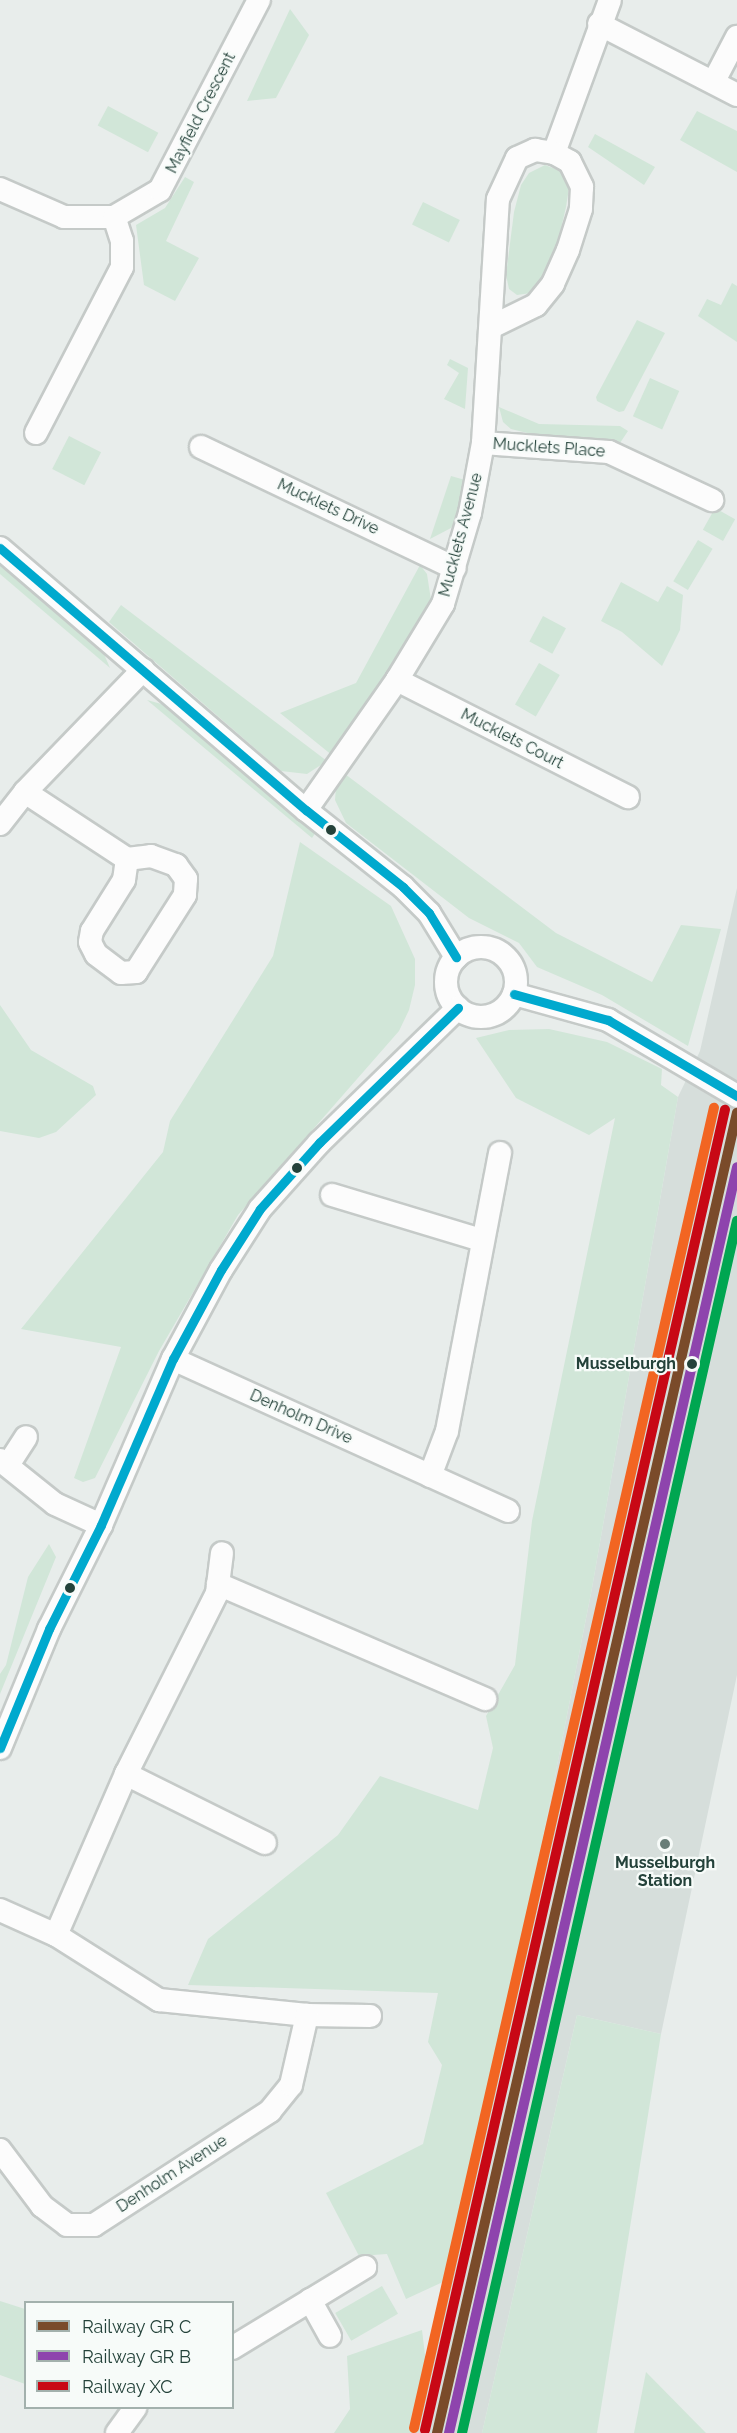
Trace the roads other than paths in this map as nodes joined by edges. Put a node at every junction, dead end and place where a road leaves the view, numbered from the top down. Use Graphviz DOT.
graph roads {
  1 [pos="259,0"];
  2 [pos="610,0"];
  3 [pos="599,24"];
  4 [pos="737,36"];
  5 [pos="714,81"];
  6 [pos="737,95"];
  7 [pos="554,153"];
  8 [pos="0,189"];
  9 [pos="114,218"];
  10 [pos="491,327"];
  11 [pos="36,433"];
  12 [pos="483,443"];
  13 [pos="201,447"];
  14 [pos="712,500"];
  15 [pos="0,548"];
  16 [pos="455,568"];
  17 [pos="143,670"];
  18 [pos="397,680"];
  19 [pos="25,792"];
  20 [pos="628,797"];
  21 [pos="306,810"];
  22 [pos="0,824"];
  23 [pos="127,859"];
  24 [pos="456,957"];
  25 [pos="514,994"];
  26 [pos="458,1008"];
  27 [pos="737,1096"];
  28 [pos="500,1153"];
  29 [pos="332,1195"];
  30 [pos="481,1240"];
  31 [pos="172,1359"];
  32 [pos="26,1437"];
  33 [pos="4,1462"];
  34 [pos="430,1476"];
  35 [pos="508,1511"];
  36 [pos="100,1525"];
  37 [pos="222,1553"];
  38 [pos="218,1584"];
  39 [pos="484,1699"];
  40 [pos="0,1748"];
  41 [pos="126,1774"];
  42 [pos="265,1843"];
  43 [pos="0,1910"];
  44 [pos="56,1935"];
  45 [pos="307,2015"];
  46 [pos="370,2016"];
  47 [pos="0,2150"];
  48 [pos="365,2267"];
  49 [pos="310,2301"];
  50 [pos="330,2336"];
  51 [pos="234,2347"];
  52 [pos="134,2409"];
  53 [pos="117,2433"];
  1 -- 9 [label="street, Mayfield Crescent"];
  2 -- 3 [label="street"];
  3 -- 5 [label="street"];
  3 -- 7 [label="street"];
  4 -- 5 [label="street"];
  5 -- 6 [label="street"];
  7 -- 10 [label="street, Mucklets Avenue"];
  7 -- 10 [label="street"];
  8 -- 9 [label="street"];
  9 -- 11 [label="street"];
  10 -- 12 [label="street, Mucklets Avenue"];
  12 -- 14 [label="street, Mucklets Place"];
  12 -- 16 [label="street, Mucklets Avenue"];
  13 -- 16 [label="street, Mucklets Drive"];
  15 -- 17 [label="street"];
  16 -- 18 [label="street, Mucklets Avenue"];
  17 -- 19 [label="street"];
  17 -- 21 [label="street"];
  18 -- 20 [label="street, Mucklets Court"];
  18 -- 21 [label="street, Mucklets Avenue"];
  19 -- 22 [label="street"];
  19 -- 23 [label="street"];
  21 -- 24 [label="street"];
  23 -- 23 [label="street"];
  24 -- 25 [label="street"];
  24 -- 26 [label="street"];
  25 -- 26 [label="street"];
  25 -- 27 [label="street"];
  26 -- 31 [label="street"];
  28 -- 30 [label="street"];
  29 -- 30 [label="street"];
  30 -- 34 [label="street"];
  31 -- 34 [label="street, Denholm Drive"];
  31 -- 36 [label="street"];
  32 -- 33 [label="street"];
  33 -- 36 [label="street"];
  34 -- 35 [label="street, Denholm Drive"];
  36 -- 40 [label="street"];
  37 -- 38 [label="street"];
  38 -- 39 [label="street"];
  38 -- 41 [label="street"];
  41 -- 42 [label="street"];
  41 -- 44 [label="street"];
  43 -- 44 [label="street"];
  44 -- 45 [label="street"];
  45 -- 46 [label="street"];
  45 -- 47 [label="street, Denholm Avenue"];
  48 -- 49 [label="street"];
  49 -- 50 [label="street"];
  49 -- 51 [label="street"];
  52 -- 53 [label="street"];
}
